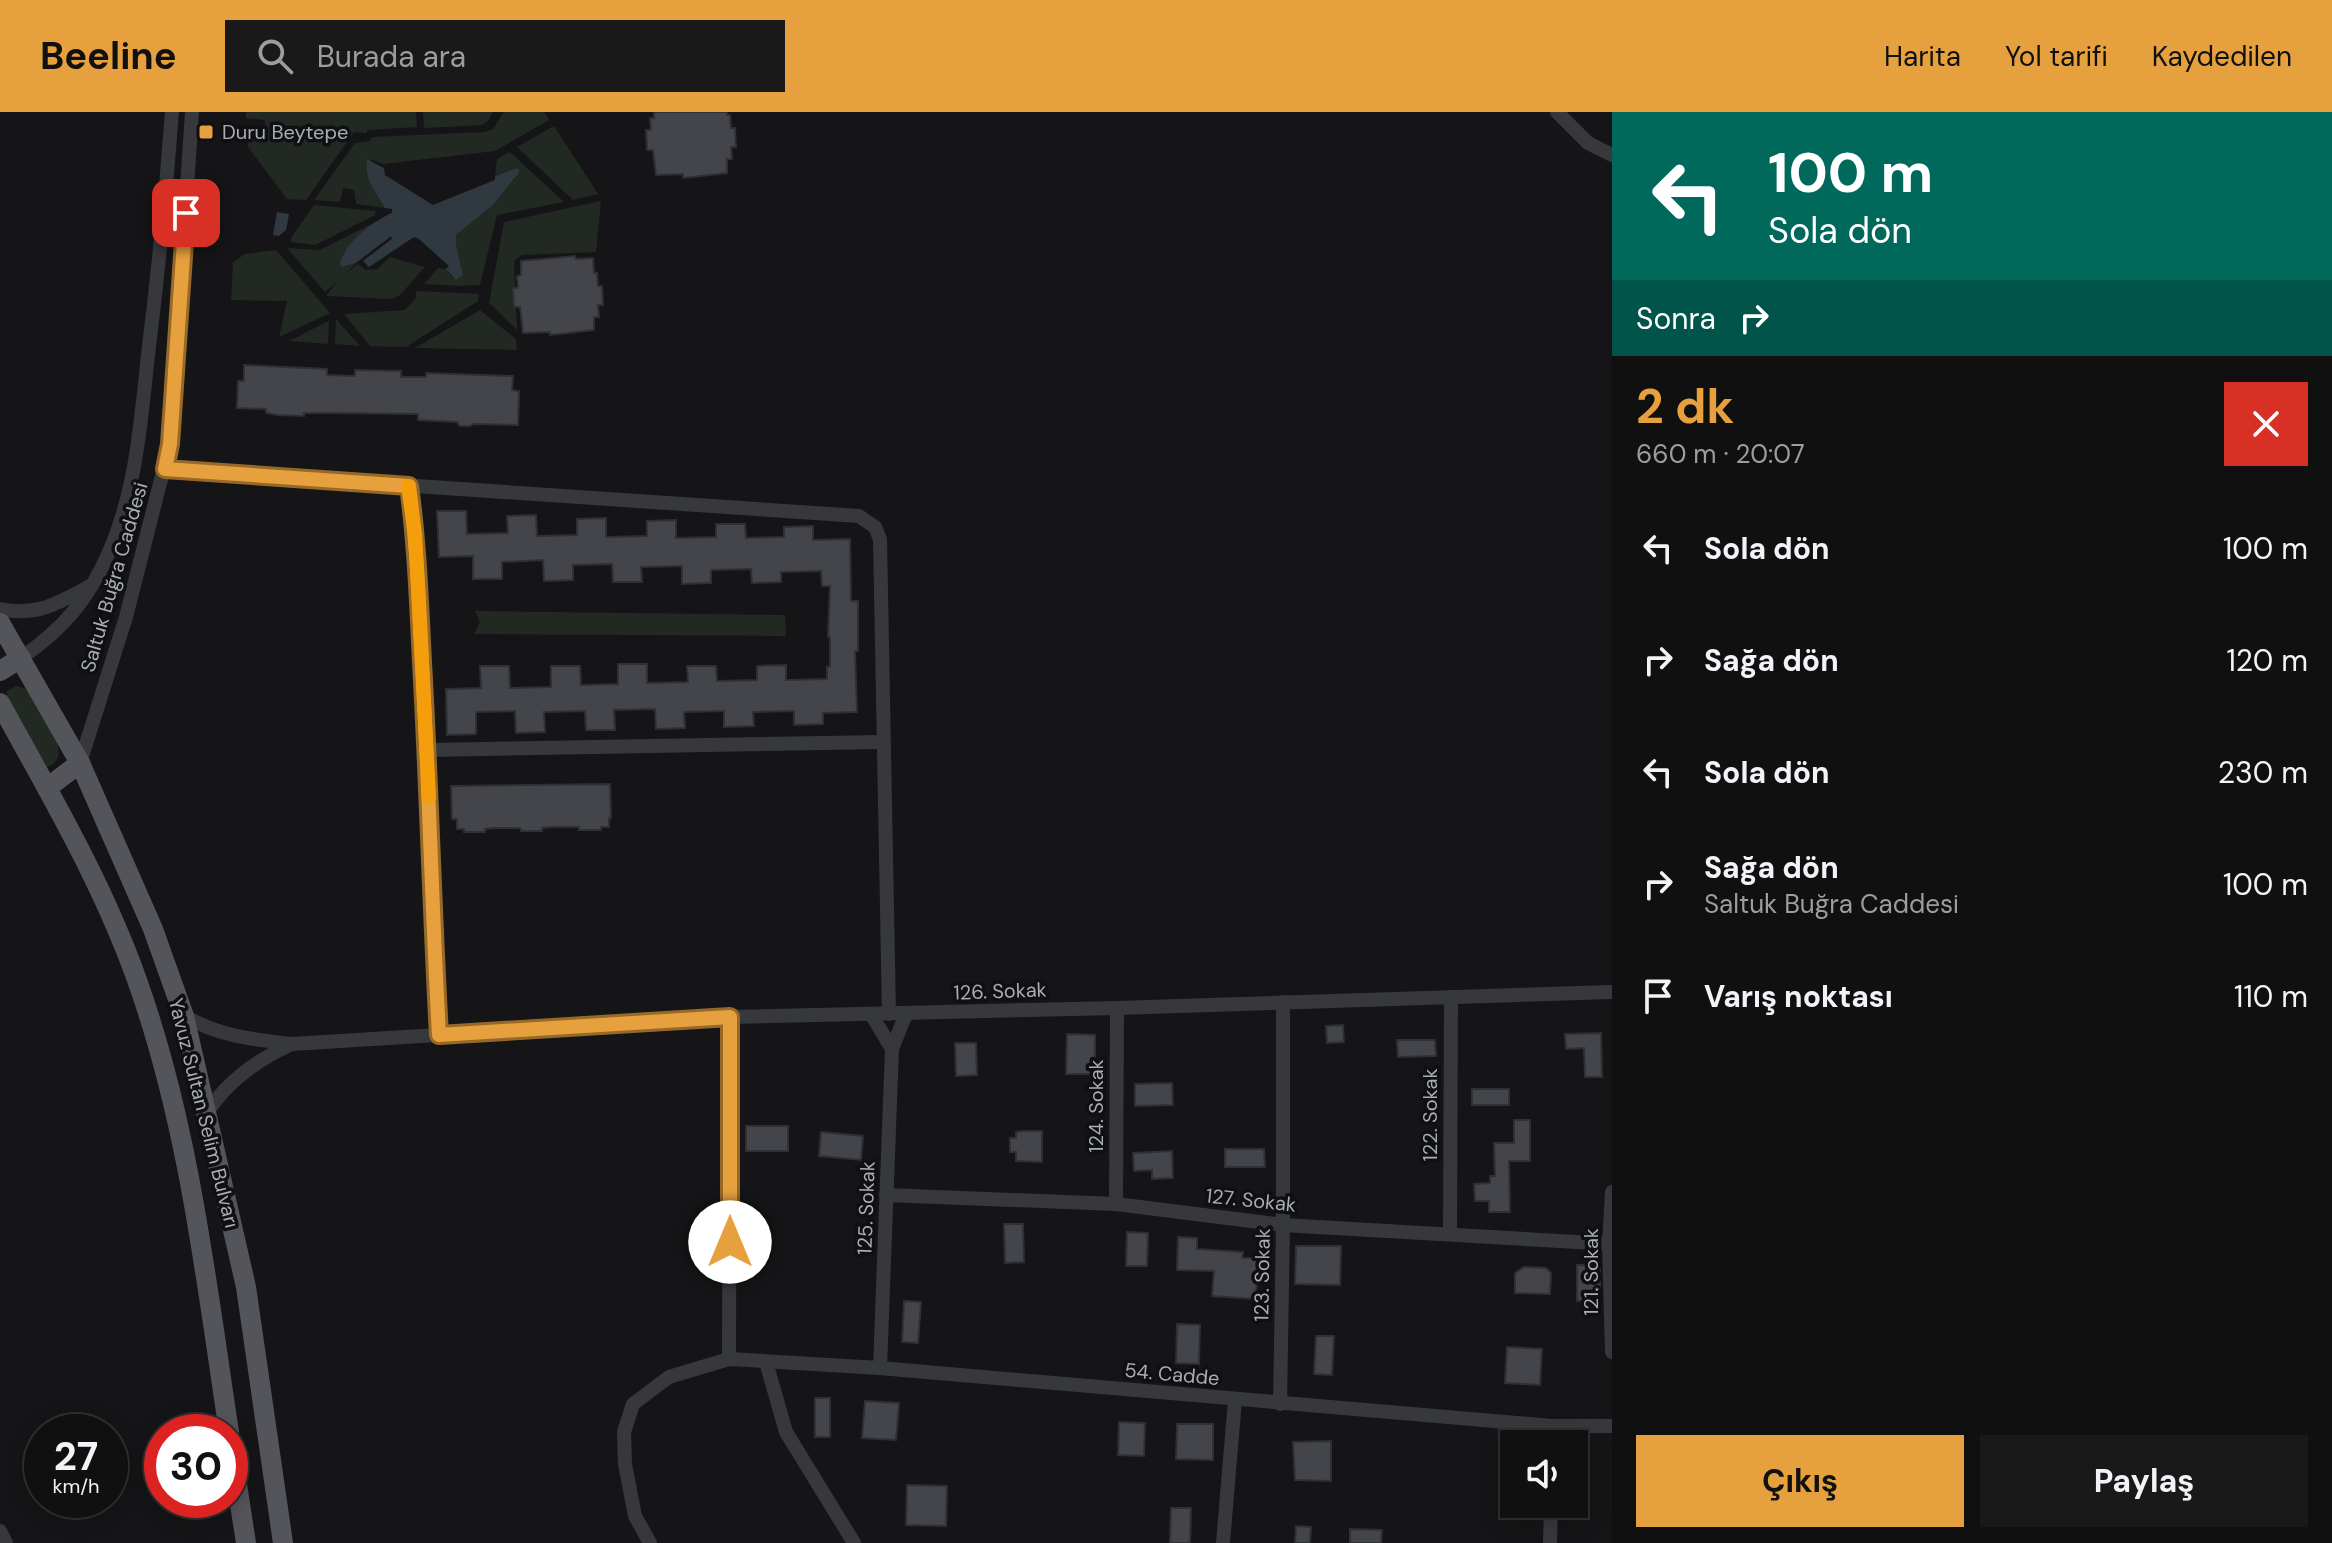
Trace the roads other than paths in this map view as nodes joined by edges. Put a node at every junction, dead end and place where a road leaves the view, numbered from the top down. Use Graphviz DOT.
graph roads {
  1 [pos="172,112"];
  2 [pos="192,112"];
  3 [pos="1557,112"];
  4 [pos="1612,155"];
  5 [pos="165,469"];
  6 [pos="409,486"];
  7 [pos="92,585"];
  8 [pos="0,609"];
  9 [pos="0,623"];
  10 [pos="21,658"];
  11 [pos="0,671"];
  12 [pos="0,703"];
  13 [pos="883,742"];
  14 [pos="427,750"];
  15 [pos="80,763"];
  16 [pos="47,788"];
  17 [pos="1612,992"];
  18 [pos="1451,997"];
  19 [pos="1283,1002"];
  20 [pos="1117,1008"];
  21 [pos="871,1014"];
  22 [pos="889,1014"];
  23 [pos="906,1014"];
  24 [pos="184,1016"];
  25 [pos="730,1017"];
  26 [pos="439,1035"];
  27 [pos="292,1044"];
  28 [pos="892,1049"];
  29 [pos="207,1112"];
  30 [pos="1612,1192"];
  31 [pos="886,1195"];
  32 [pos="1116,1204"];
  33 [pos="1283,1225"];
  34 [pos="1450,1233"];
  35 [pos="1611,1244"];
  36 [pos="1612,1352"];
  37 [pos="729,1359"];
  38 [pos="766,1362"];
  39 [pos="880,1368"];
  40 [pos="1235,1400"];
  41 [pos="1280,1404"];
  42 [pos="226,1414"];
  43 [pos="1552,1426"];
  44 [pos="1612,1426"];
  45 [pos="1552,1430"];
  46 [pos="242,1518"];
  47 [pos="1551,1518"];
  48 [pos="0,1531"];
  49 [pos="6,1543"];
  50 [pos="246,1543"];
  51 [pos="283,1543"];
  52 [pos="650,1543"];
  53 [pos="855,1543"];
  54 [pos="1223,1543"];
  55 [pos="1550,1543"];
  1 -- 7 [label="street, Saltuk Buğra Caddesi"];
  2 -- 5 [label="street, Saltuk Buğra Caddesi"];
  3 -- 4 [label="street"];
  5 -- 6 [label="street"];
  5 -- 15 [label="street, Saltuk Buğra Caddesi"];
  6 -- 13 [label="street"];
  6 -- 14 [label="street"];
  7 -- 8 [label="street"];
  7 -- 10 [label="street, Saltuk Buğra Caddesi"];
  9 -- 10 [label="main road, Yavuz Sultan Selim Bulvarı"];
  10 -- 11 [label="main road"];
  10 -- 15 [label="main road, Yavuz Sultan Selim Bulvarı"];
  12 -- 16 [label="main road, Yavuz Sultan Selim Bulvarı"];
  13 -- 14 [label="street"];
  13 -- 22 [label="street"];
  14 -- 26 [label="street"];
  15 -- 16 [label="main road"];
  15 -- 24 [label="main road, Yavuz Sultan Selim Bulvarı"];
  16 -- 42 [label="main road, Yavuz Sultan Selim Bulvarı"];
  17 -- 18 [label="street, 126. Sokak"];
  18 -- 19 [label="street, 126. Sokak"];
  18 -- 34 [label="street, 122. Sokak"];
  19 -- 20 [label="street, 126. Sokak"];
  19 -- 33 [label="street, 123. Sokak"];
  20 -- 23 [label="street, 126. Sokak"];
  20 -- 32 [label="street, 124. Sokak"];
  21 -- 22 [label="street, 126. Sokak"];
  21 -- 25 [label="street, 126. Sokak"];
  21 -- 28 [label="street"];
  22 -- 23 [label="street, 126. Sokak"];
  23 -- 28 [label="street, 125. Sokak"];
  24 -- 27 [label="street"];
  24 -- 29 [label="main road, Yavuz Sultan Selim Bulvarı"];
  25 -- 26 [label="street, 126. Sokak"];
  25 -- 37 [label="street"];
  26 -- 27 [label="street, 126. Sokak"];
  27 -- 29 [label="street"];
  28 -- 31 [label="street, 125. Sokak"];
  29 -- 51 [label="main road, Yavuz Sultan Selim Bulvarı"];
  30 -- 35 [label="street, 121. Sokak"];
  31 -- 32 [label="street, 127. Sokak"];
  31 -- 39 [label="street, 125. Sokak"];
  32 -- 33 [label="street, 127. Sokak"];
  33 -- 34 [label="street, 127. Sokak"];
  33 -- 41 [label="street, 123. Sokak"];
  34 -- 35 [label="street, 127. Sokak"];
  35 -- 36 [label="street, 121. Sokak"];
  37 -- 38 [label="street, 54. Cadde"];
  37 -- 52 [label="street"];
  38 -- 39 [label="street, 54. Cadde"];
  38 -- 53 [label="street"];
  39 -- 40 [label="street, 54. Cadde"];
  40 -- 41 [label="street, 54. Cadde"];
  40 -- 54 [label="street"];
  41 -- 43 [label="street, 54. Cadde"];
  43 -- 44 [label="street, 54. Cadde"];
  43 -- 45 [label="street"];
  46 -- 50 [label="main road"];
  47 -- 55 [label="street"];
  48 -- 49 [label="street"];
}
